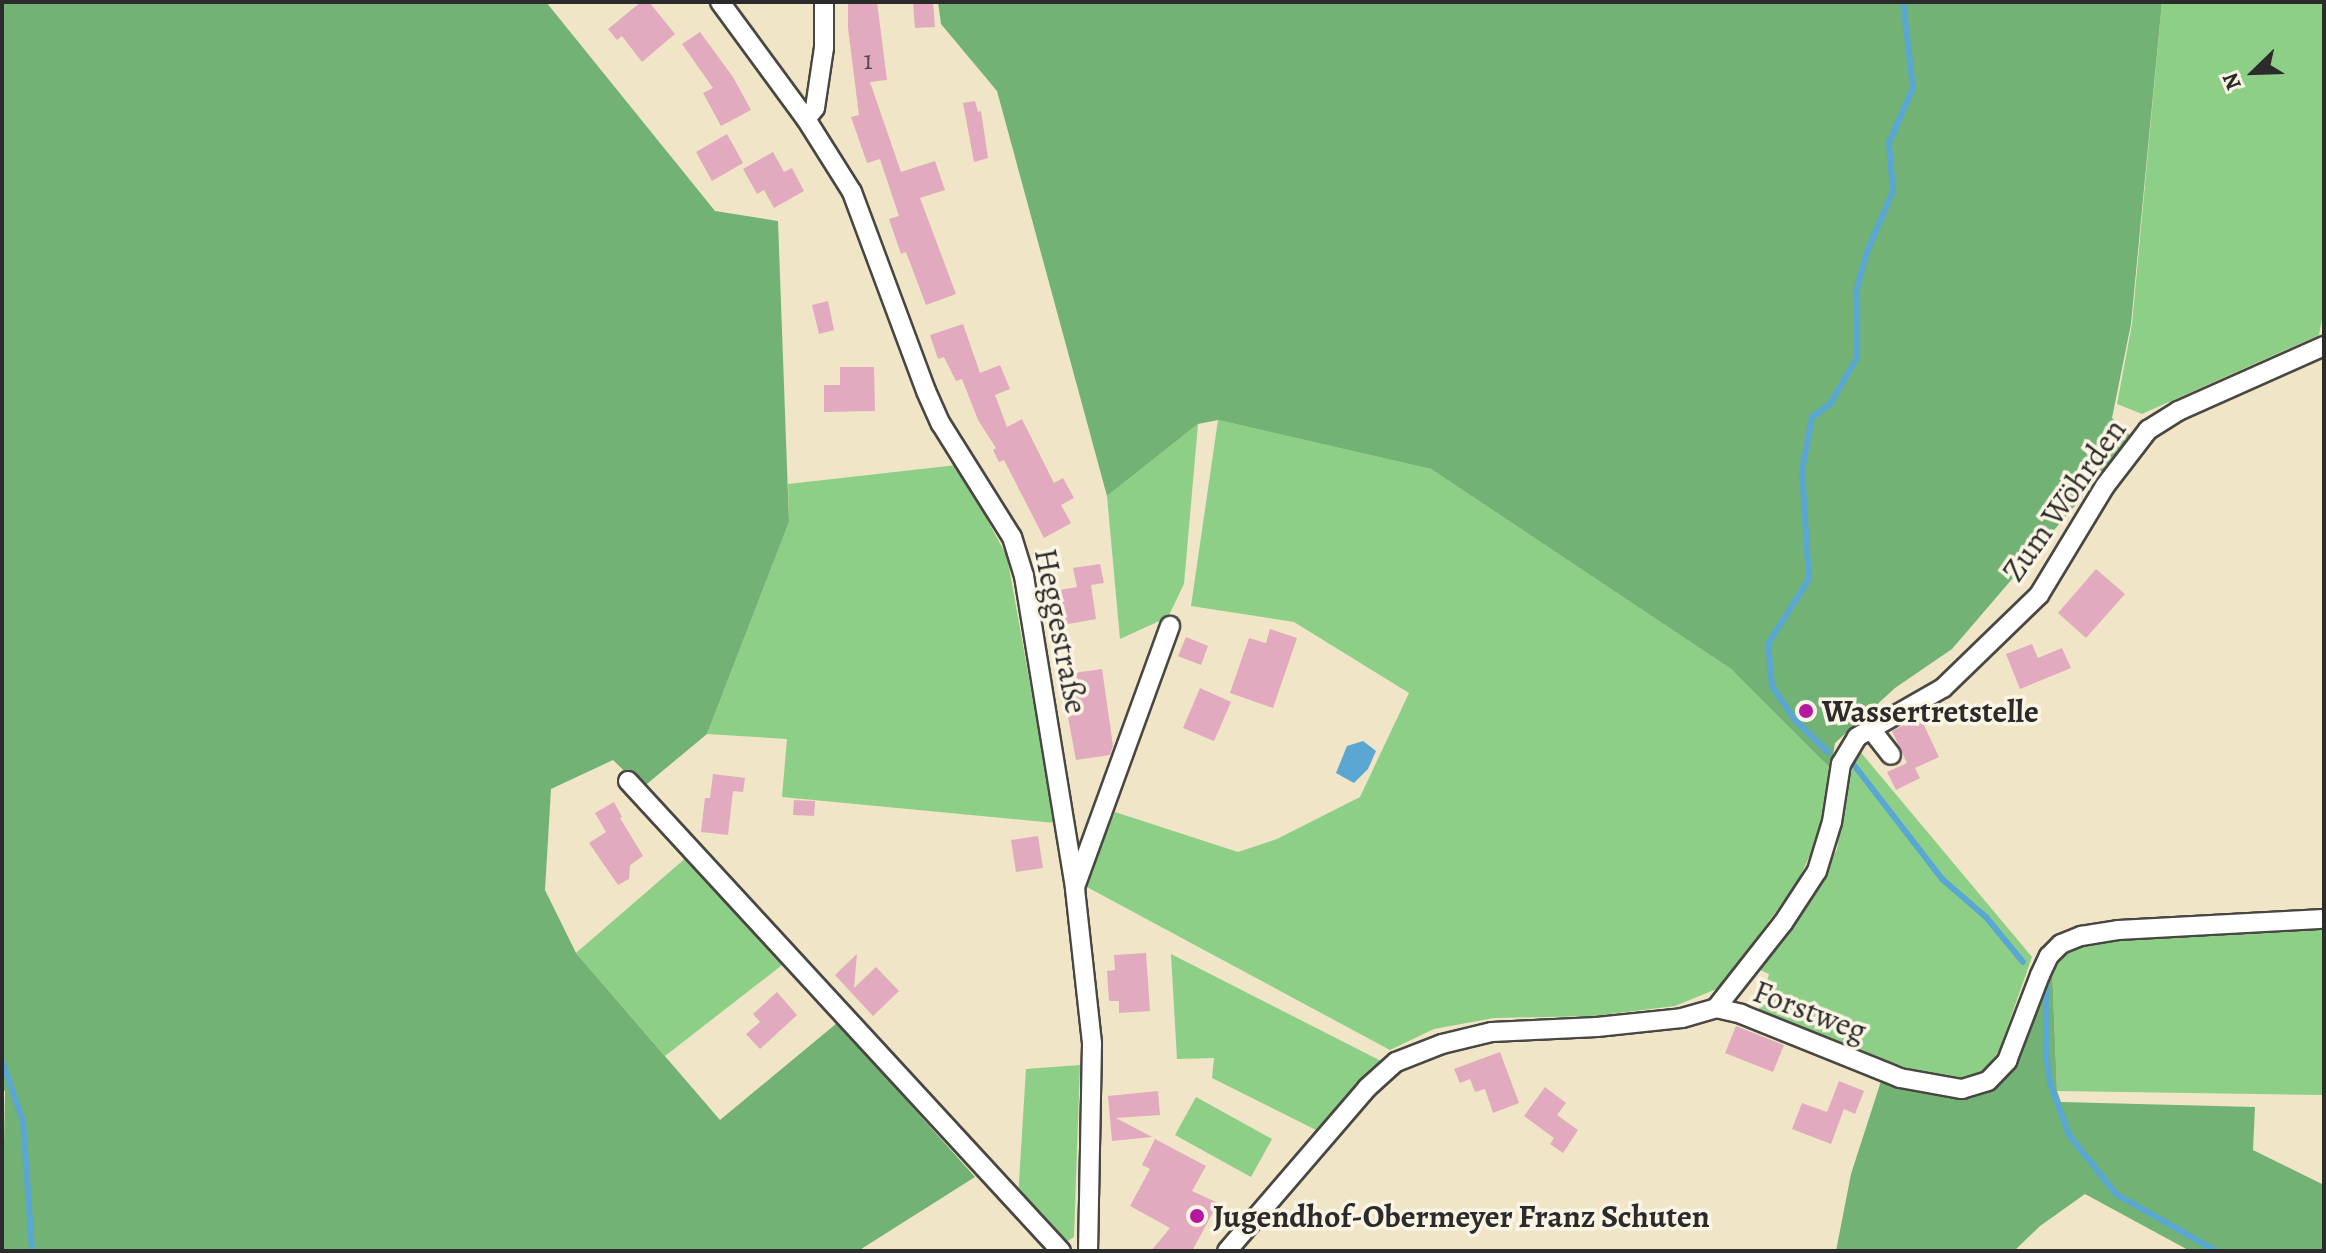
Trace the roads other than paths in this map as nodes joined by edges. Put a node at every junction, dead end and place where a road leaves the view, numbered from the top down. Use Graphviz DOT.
graph roads {
  1 [pos="720,2"];
  2 [pos="824,2"];
  3 [pos="806,119"];
  4 [pos="2324,346"];
  5 [pos="1170,626"];
  6 [pos="1870,728"];
  7 [pos="1891,755"];
  8 [pos="628,781"];
  9 [pos="1075,889"];
  10 [pos="2324,919"];
  11 [pos="1716,1008"];
  12 [pos="1061,1251"];
  13 [pos="1088,1251"];
  14 [pos="1227,1251"];
  1 -- 3 [label="street, Heggestraße"];
  2 -- 3 [label="street"];
  3 -- 9 [label="street, Heggestraße"];
  4 -- 6 [label="street, Zum Wöhrden"];
  5 -- 9 [label="street"];
  6 -- 7 [label="street"];
  6 -- 11 [label="street, Zum Wöhrden"];
  8 -- 12 [label="street"];
  9 -- 13 [label="street, Heggestraße"];
  10 -- 11 [label="street, Forstweg"];
  11 -- 14 [label="street, Forstweg"];
}
